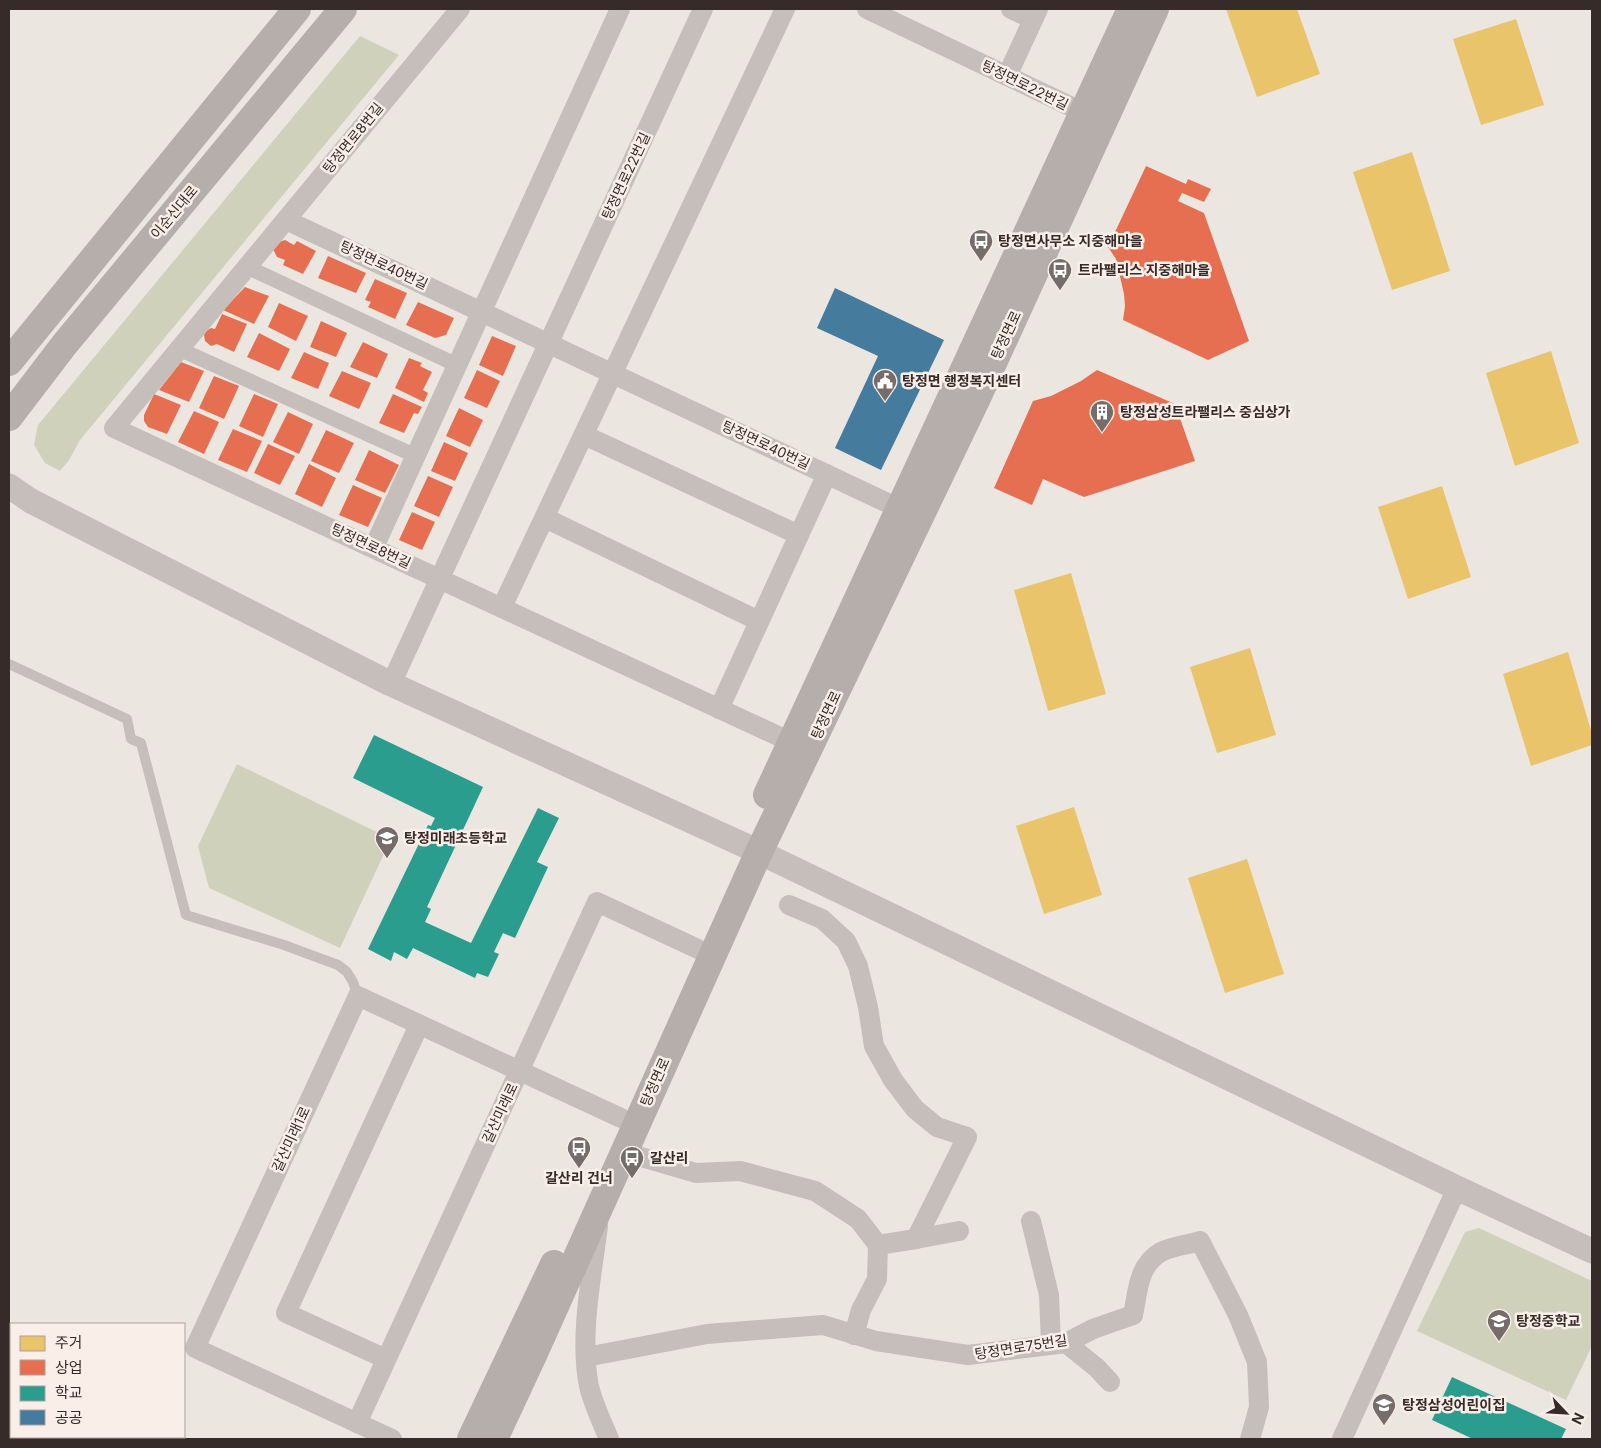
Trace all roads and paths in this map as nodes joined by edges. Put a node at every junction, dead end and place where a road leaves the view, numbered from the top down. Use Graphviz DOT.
graph roads {
  1 [pos="297,9"];
  2 [pos="343,9"];
  3 [pos="460,9"];
  4 [pos="620,9"];
  5 [pos="704,9"];
  6 [pos="785,9"];
  7 [pos="867,9"];
  8 [pos="1011,9"];
  9 [pos="1130,9"];
  10 [pos="1155,9"];
  11 [pos="1036,14"];
  12 [pos="1007,76"];
  13 [pos="1093,117"];
  14 [pos="286,220"];
  15 [pos="247,267"];
  16 [pos="482,311"];
  17 [pos="549,342"];
  18 [pos="179,349"];
  19 [pos="9,362"];
  20 [pos="457,365"];
  21 [pos="613,373"];
  22 [pos="9,417"];
  23 [pos="584,435"];
  24 [pos="416,456"];
  25 [pos="827,474"];
  26 [pos="9,486"];
  27 [pos="910,513"];
  28 [pos="545,518"];
  29 [pos="799,535"];
  30 [pos="374,547"];
  31 [pos="440,578"];
  32 [pos="502,608"];
  33 [pos="760,621"];
  34 [pos="9,664"];
  35 [pos="391,684"];
  36 [pos="719,709"];
  37 [pos="790,742"];
  38 [pos="752,848"];
  39 [pos="789,905"];
  40 [pos="698,948"];
  41 [pos="358,996"];
  42 [pos="419,1025"];
  43 [pos="519,1071"];
  44 [pos="621,1118"];
  45 [pos="624,1152"];
  46 [pos="1457,1188"];
  47 [pos="593,1200"];
  48 [pos="1031,1221"];
  49 [pos="959,1231"];
  50 [pos="916,1239"];
  51 [pos="878,1245"];
  52 [pos="1592,1251"];
  53 [pos="552,1313"];
  54 [pos="586,1321"];
  55 [pos="854,1335"];
  56 [pos="1059,1344"];
  57 [pos="586,1357"];
  58 [pos="386,1359"];
  59 [pos="1110,1382"];
  60 [pos="356,1423"];
  61 [pos="392,1439"];
  62 [pos="471,1439"];
  63 [pos="494,1439"];
  64 [pos="609,1439"];
  65 [pos="1250,1439"];
  66 [pos="1342,1439"];
  1 -- 19 [label="main road"];
  2 -- 22 [label="main road, 이순신대로"];
  3 -- 14 [label="street, 탕정면로8번길"];
  4 -- 16 [label="street"];
  5 -- 17 [label="street, 탕정면로22번길"];
  6 -- 21 [label="street"];
  7 -- 12 [label="street, 탕정면로22번길"];
  8 -- 11 [label="street"];
  9 -- 13 [label="main road, 탕정면로"];
  10 -- 13 [label="main road, 탕정면로"];
  11 -- 12 [label="street"];
  12 -- 13 [label="street, 탕정면로22번길"];
  13 -- 27 [label="main road, 탕정면로"];
  14 -- 15 [label="street, 탕정면로8번길"];
  14 -- 16 [label="street, 탕정면로40번길"];
  15 -- 18 [label="street, 탕정면로8번길"];
  15 -- 20 [label="street"];
  16 -- 17 [label="street, 탕정면로40번길"];
  16 -- 20 [label="street"];
  17 -- 21 [label="street, 탕정면로40번길"];
  17 -- 31 [label="street"];
  18 -- 24 [label="street"];
  18 -- 30 [label="street, 탕정면로8번길"];
  20 -- 24 [label="street"];
  21 -- 23 [label="street"];
  21 -- 25 [label="street, 탕정면로40번길"];
  23 -- 28 [label="street"];
  23 -- 29 [label="street"];
  24 -- 30 [label="street"];
  25 -- 27 [label="street, 탕정면로40번길"];
  25 -- 29 [label="street"];
  26 -- 35 [label="street"];
  27 -- 37 [label="main road, 탕정면로"];
  27 -- 38 [label="main road, 탕정면로"];
  28 -- 32 [label="street"];
  28 -- 33 [label="street"];
  29 -- 33 [label="street"];
  30 -- 31 [label="street, 탕정면로8번길"];
  31 -- 32 [label="street, 탕정면로8번길"];
  31 -- 35 [label="street"];
  32 -- 36 [label="street, 탕정면로8번길"];
  33 -- 36 [label="street"];
  34 -- 41 [label="lane"];
  35 -- 38 [label="street"];
  36 -- 37 [label="street, 탕정면로8번길"];
  37 -- 38 [label="main road, 탕정면로"];
  38 -- 40 [label="main road, 탕정면로"];
  38 -- 45 [label="main road, 탕정면로"];
  38 -- 46 [label="street"];
  39 -- 50 [label="street"];
  40 -- 43 [label="street, 갈산미래로"];
  40 -- 44 [label="main road, 탕정면로"];
  41 -- 42 [label="street"];
  41 -- 60 [label="street, 갈산미래1로"];
  42 -- 43 [label="street"];
  42 -- 58 [label="street"];
  43 -- 44 [label="street"];
  43 -- 58 [label="street, 갈산미래로"];
  44 -- 47 [label="main road, 탕정면로"];
  45 -- 47 [label="main road, 탕정면로"];
  45 -- 51 [label="street"];
  46 -- 52 [label="street"];
  46 -- 66 [label="street"];
  47 -- 53 [label="main road"];
  47 -- 54 [label="street, 탕정면로"];
  47 -- 62 [label="main road"];
  48 -- 56 [label="street"];
  49 -- 50 [label="street"];
  50 -- 51 [label="street"];
  51 -- 55 [label="street"];
  53 -- 54 [label="street"];
  53 -- 63 [label="main road"];
  54 -- 57 [label="street, 탕정면로"];
  55 -- 56 [label="street, 탕정면로75번길"];
  55 -- 57 [label="street, 탕정면로75번길"];
  56 -- 59 [label="street"];
  56 -- 65 [label="street, 탕정면로75번길"];
  57 -- 64 [label="street, 탕정면로"];
  58 -- 60 [label="street, 갈산미래로"];
  60 -- 61 [label="street, 갈산미래1로"];
}
